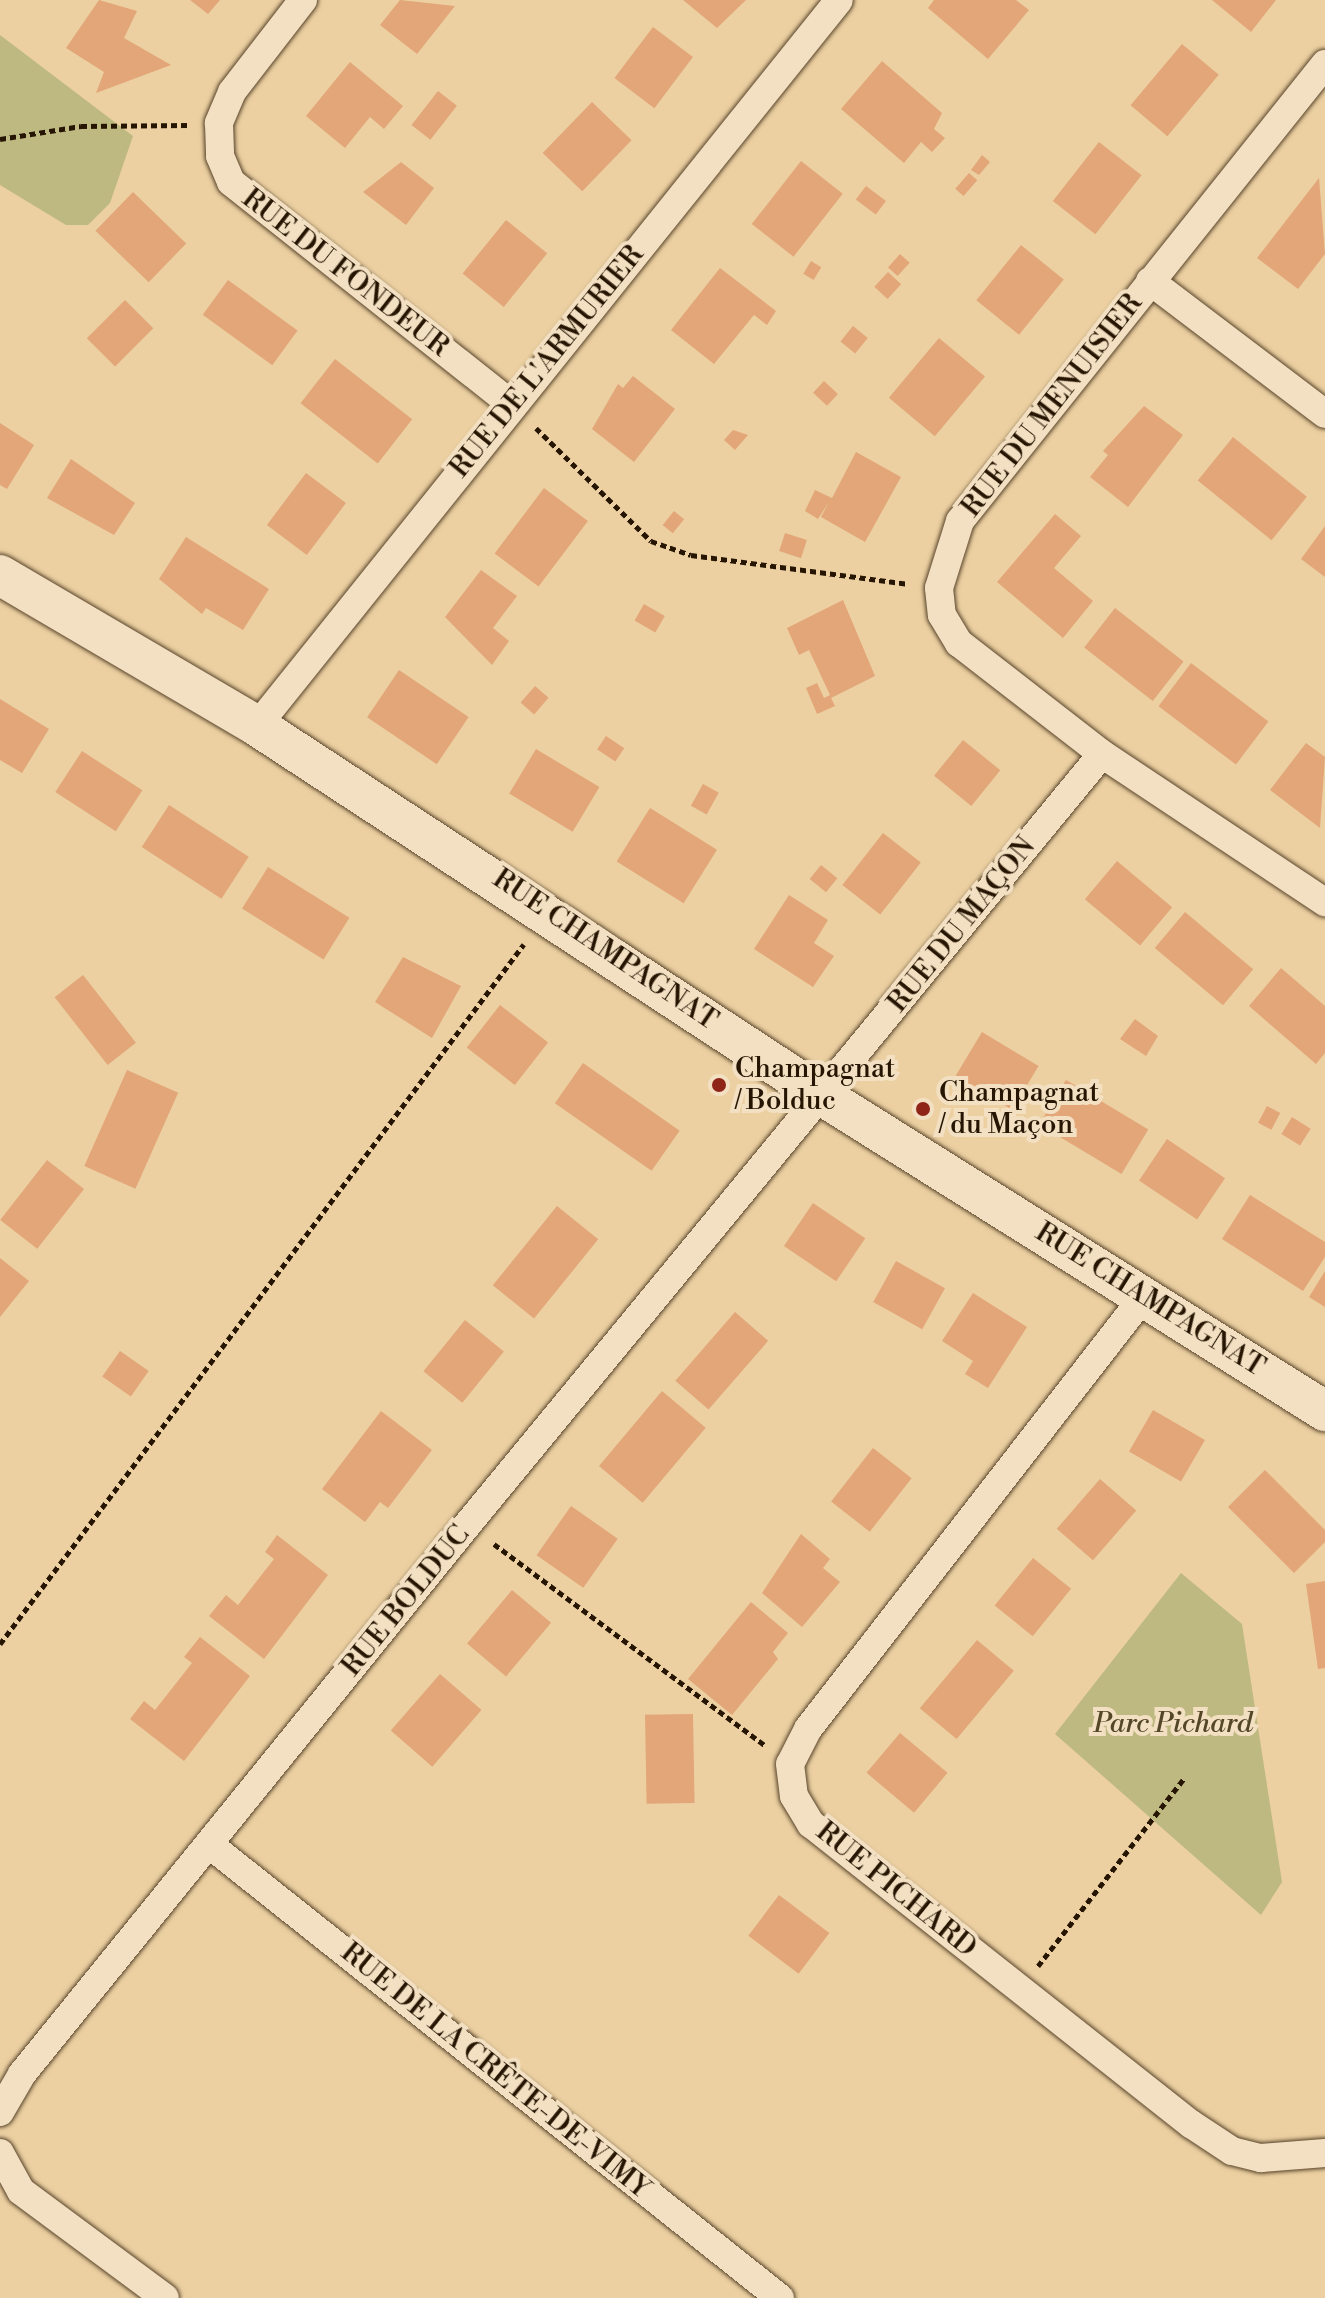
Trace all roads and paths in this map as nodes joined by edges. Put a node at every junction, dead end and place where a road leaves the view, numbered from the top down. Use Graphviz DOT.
graph roads {
  1 [pos="303,0"];
  2 [pos="839,0"];
  3 [pos="1325,64"];
  4 [pos="219,123"];
  5 [pos="0,139"];
  6 [pos="1150,281"];
  7 [pos="512,405"];
  8 [pos="1325,414"];
  9 [pos="0,575"];
  10 [pos="939,588"];
  11 [pos="257,726"];
  12 [pos="1102,754"];
  13 [pos="1325,902"];
  14 [pos="549,911"];
  15 [pos="821,1095"];
  16 [pos="1145,1295"];
  17 [pos="1325,1411"];
  18 [pos="468,1524"];
  19 [pos="0,1644"];
  20 [pos="790,1764"];
  21 [pos="1185,1777"];
  22 [pos="210,1845"];
  23 [pos="1020,1989"];
  24 [pos="0,2112"];
  25 [pos="0,2153"];
  26 [pos="1325,2153"];
  27 [pos="165,2298"];
  28 [pos="780,2298"];
  1 -- 4 [label="street"];
  2 -- 7 [label="street, RUE DE L'ARMURIER"];
  3 -- 6 [label="street, RUE DU MENUISIER"];
  4 -- 5 [label="path"];
  4 -- 7 [label="street, RUE DU FONDEUR"];
  6 -- 8 [label="street"];
  6 -- 10 [label="street, RUE DU MENUISIER"];
  7 -- 10 [label="path"];
  7 -- 11 [label="street, RUE DE L'ARMURIER"];
  9 -- 11 [label="street, RUE CHAMPAGNAT"];
  10 -- 12 [label="street"];
  11 -- 14 [label="street, RUE CHAMPAGNAT"];
  12 -- 13 [label="street"];
  12 -- 15 [label="street, RUE DU MAÇON"];
  14 -- 15 [label="street, RUE CHAMPAGNAT"];
  14 -- 19 [label="path"];
  15 -- 16 [label="street, RUE CHAMPAGNAT"];
  15 -- 18 [label="street, RUE BOLDUC"];
  16 -- 17 [label="street, RUE CHAMPAGNAT"];
  16 -- 20 [label="street"];
  18 -- 20 [label="path"];
  18 -- 22 [label="street, RUE BOLDUC"];
  20 -- 23 [label="street, RUE PICHARD"];
  21 -- 23 [label="path"];
  22 -- 24 [label="street, RUE BOLDUC"];
  22 -- 28 [label="street, RUE DE LA CRÊTE-DE-VIMY"];
  23 -- 26 [label="street, RUE PICHARD"];
  25 -- 27 [label="street"];
}
